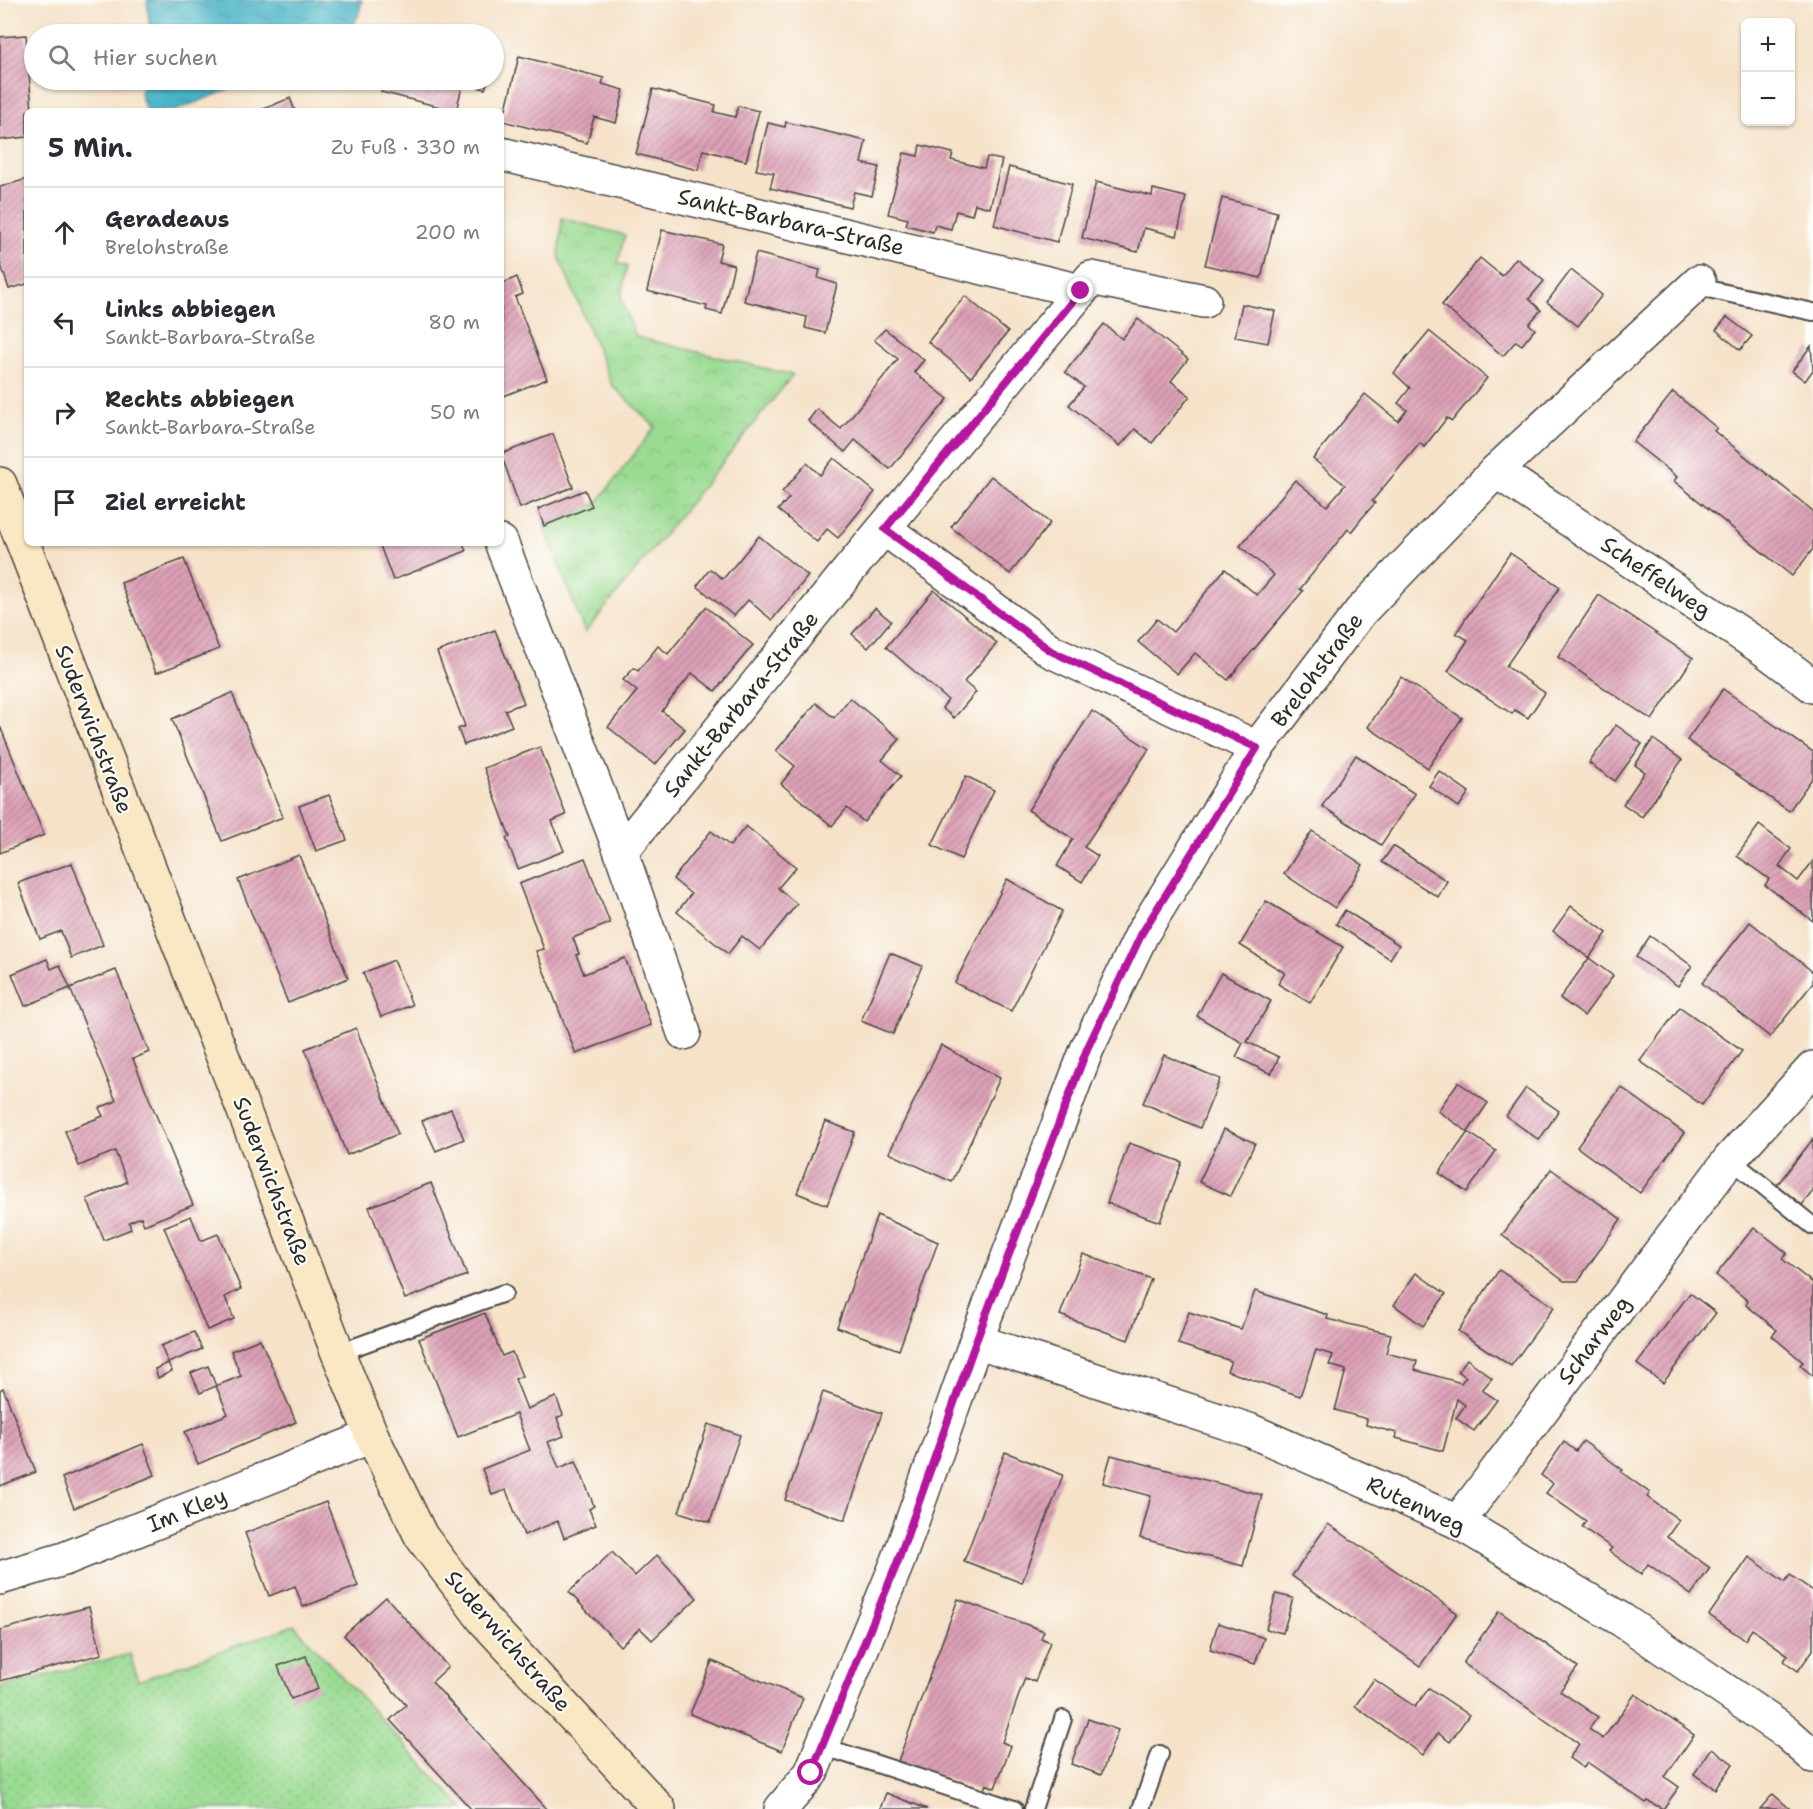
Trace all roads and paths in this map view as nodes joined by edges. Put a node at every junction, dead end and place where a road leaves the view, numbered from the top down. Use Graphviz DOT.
graph roads {
  1 [pos="504,155"];
  2 [pos="1696,284"];
  3 [pos="1081,291"];
  4 [pos="1204,301"];
  5 [pos="1813,312"];
  6 [pos="1496,471"];
  7 [pos="0,484"];
  8 [pos="885,529"];
  9 [pos="24,546"];
  10 [pos="24,546"];
  11 [pos="503,546"];
  12 [pos="1813,686"];
  13 [pos="1257,748"];
  14 [pos="621,852"];
  15 [pos="684,1033"];
  16 [pos="1813,1068"];
  17 [pos="1730,1159"];
  18 [pos="1813,1226"];
  19 [pos="504,1293"];
  20 [pos="976,1341"];
  21 [pos="338,1353"];
  22 [pos="372,1436"];
  23 [pos="1458,1522"];
  24 [pos="0,1578"];
  25 [pos="1063,1719"];
  26 [pos="822,1746"];
  27 [pos="1160,1754"];
  28 [pos="1813,1756"];
  29 [pos="659,1809"];
  30 [pos="781,1809"];
  31 [pos="1014,1809"];
  32 [pos="1033,1809"];
  33 [pos="1141,1809"];
  1 -- 3 [label="street, Sankt-Barbara-Straße"];
  2 -- 5 [label="lane"];
  2 -- 6 [label="street, Brelohstraße"];
  3 -- 4 [label="street, Sankt-Barbara-Straße"];
  3 -- 8 [label="street, Sankt-Barbara-Straße"];
  6 -- 12 [label="street, Scheffelweg"];
  6 -- 13 [label="street, Brelohstraße"];
  7 -- 9 [label="main road, Suderwichstraße"];
  8 -- 13 [label="street"];
  8 -- 14 [label="street, Sankt-Barbara-Straße"];
  10 -- 21 [label="main road, Suderwichstraße"];
  11 -- 14 [label="street"];
  13 -- 20 [label="street, Brelohstraße"];
  14 -- 15 [label="street"];
  16 -- 17 [label="street, Scharweg"];
  17 -- 18 [label="lane"];
  17 -- 23 [label="street, Scharweg"];
  19 -- 21 [label="lane"];
  20 -- 23 [label="street, Rutenweg"];
  20 -- 26 [label="street, Brelohstraße"];
  21 -- 22 [label="main road, Suderwichstraße"];
  22 -- 24 [label="street, Im Kley"];
  22 -- 29 [label="main road, Suderwichstraße"];
  23 -- 28 [label="street, Rutenweg"];
  25 -- 32 [label="lane"];
  26 -- 30 [label="street, Brelohstraße"];
  26 -- 31 [label="lane"];
  27 -- 33 [label="lane"];
}
